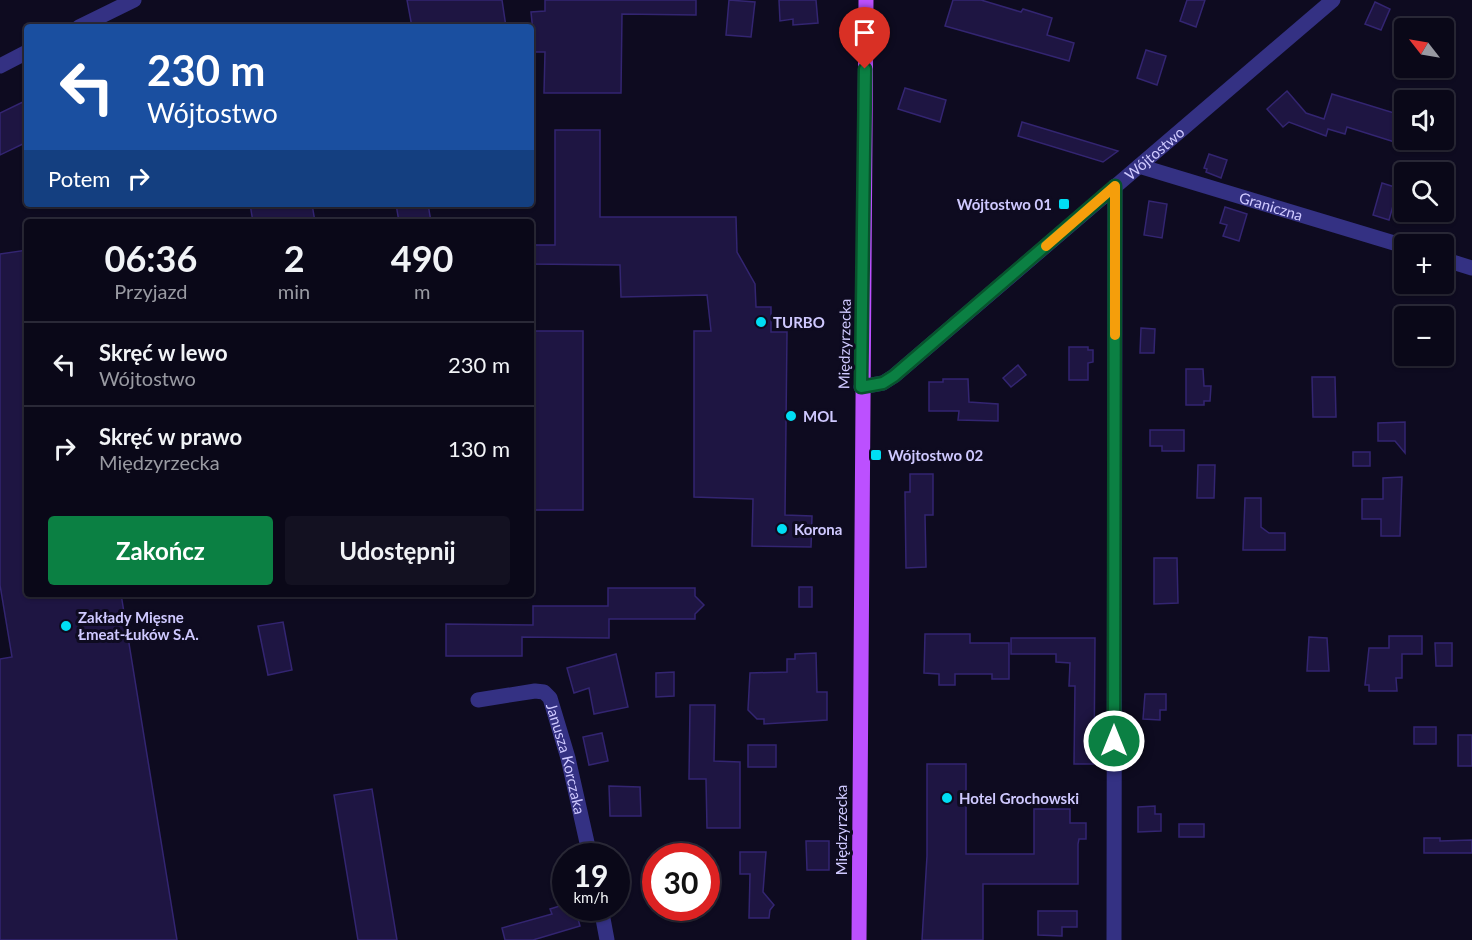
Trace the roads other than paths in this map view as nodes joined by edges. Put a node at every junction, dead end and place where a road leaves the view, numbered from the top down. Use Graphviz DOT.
graph roads {
  1 [pos="134,0"];
  2 [pos="866,0"];
  3 [pos="1334,0"];
  4 [pos="85,24"];
  5 [pos="24,54"];
  6 [pos="0,66"];
  7 [pos="1139,166"];
  8 [pos="1115,186"];
  9 [pos="1394,243"];
  10 [pos="1454,262"];
  11 [pos="1472,268"];
  12 [pos="861,387"];
  13 [pos="478,700"];
  14 [pos="587,843"];
  15 [pos="603,921"];
  16 [pos="607,940"];
  17 [pos="858,940"];
  18 [pos="1114,940"];
  1 -- 4 [label="street"];
  2 -- 12 [label="main road, Międzyrzecka"];
  3 -- 7 [label="street, Wójtostwo"];
  5 -- 6 [label="street"];
  7 -- 8 [label="street, Wójtostwo"];
  7 -- 9 [label="street, Graniczna"];
  8 -- 12 [label="street, Wójtostwo"];
  8 -- 18 [label="street"];
  10 -- 11 [label="street"];
  12 -- 17 [label="main road, Międzyrzecka"];
  13 -- 14 [label="street, Janusza Korczaka"];
  15 -- 16 [label="street"];
}
